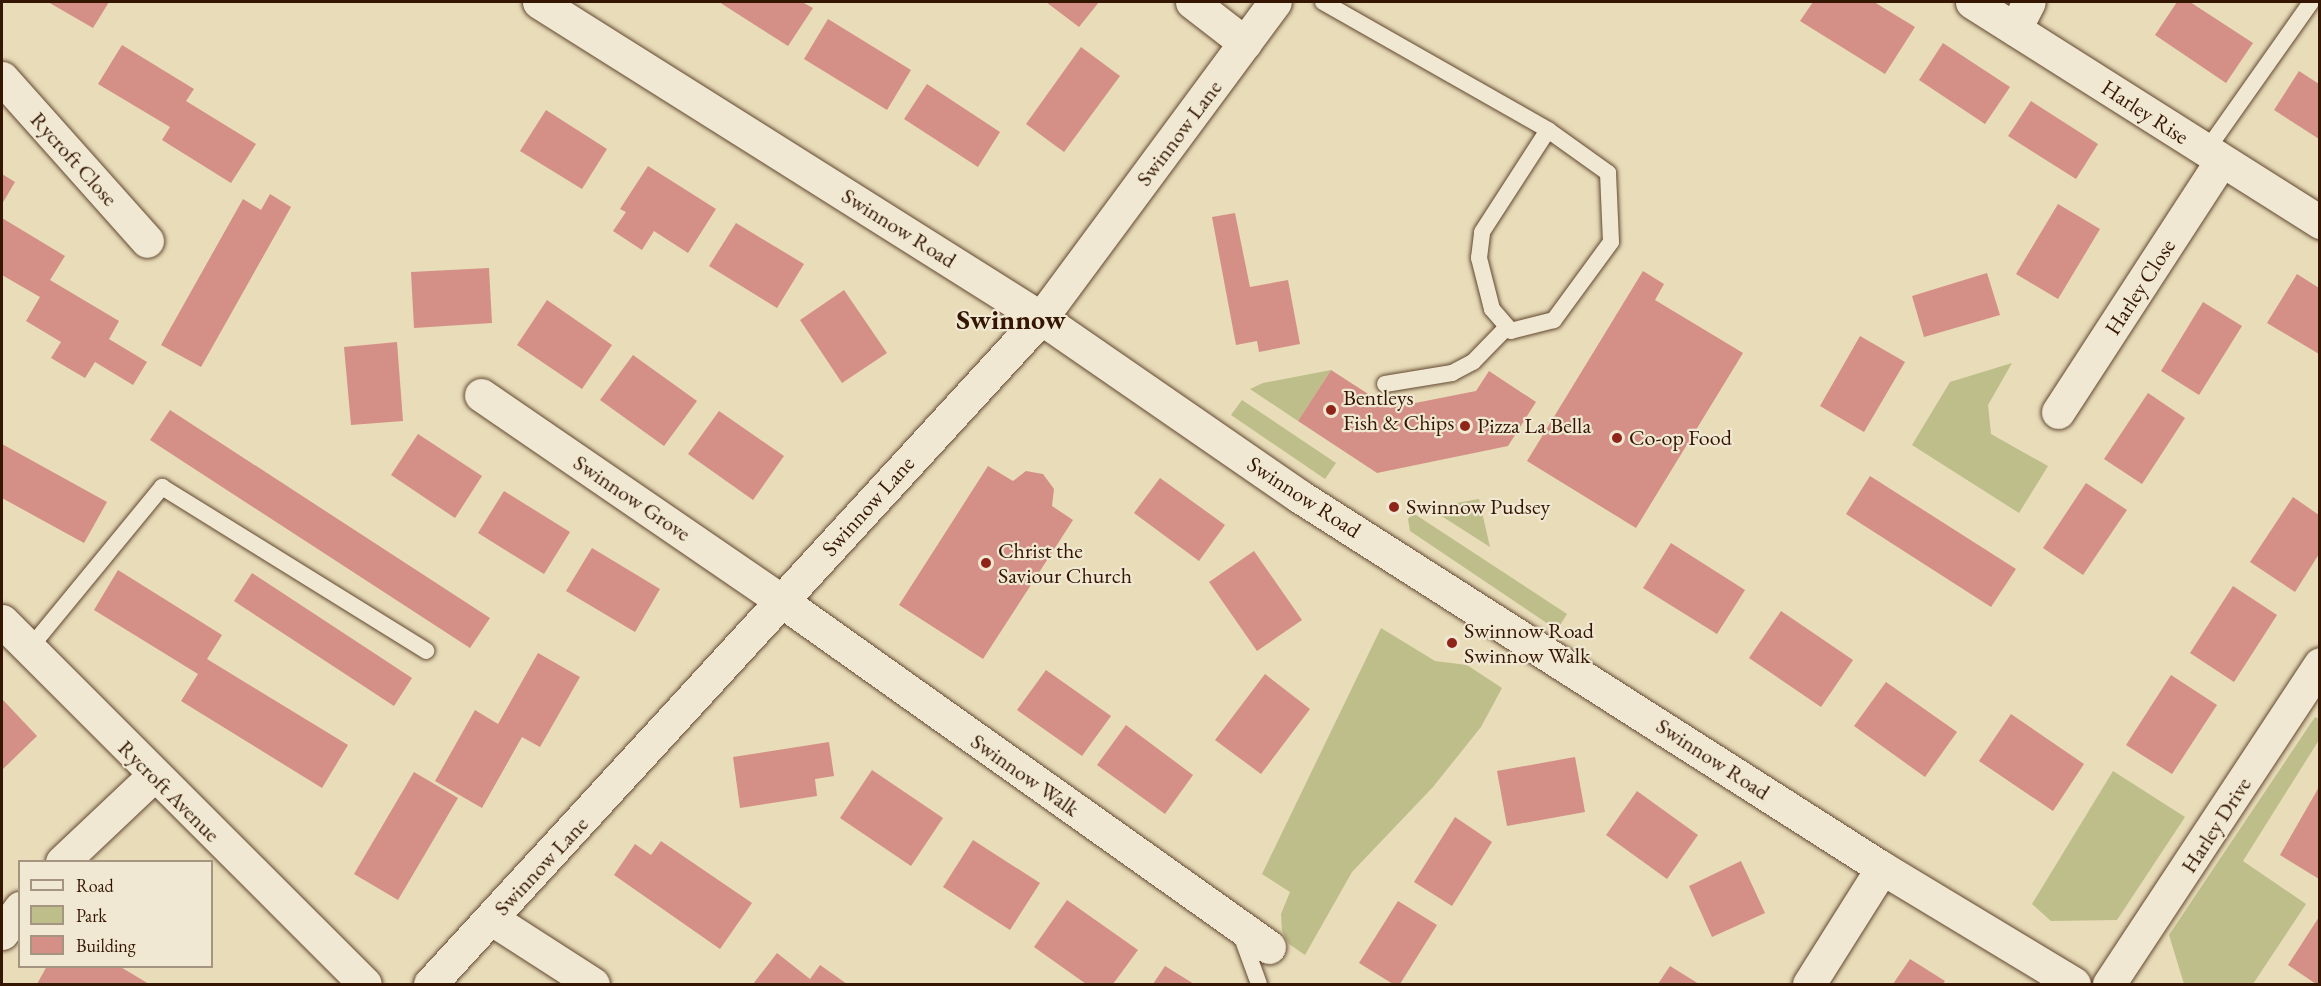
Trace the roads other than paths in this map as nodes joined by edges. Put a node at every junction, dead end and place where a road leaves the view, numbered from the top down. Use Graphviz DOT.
graph roads {
  1 [pos="539,2"];
  2 [pos="1192,2"];
  3 [pos="1275,2"];
  4 [pos="1323,2"];
  5 [pos="1972,2"];
  6 [pos="2311,2"];
  7 [pos="2022,15"];
  8 [pos="1245,43"];
  9 [pos="2,78"];
  10 [pos="1548,130"];
  11 [pos="2214,156"];
  12 [pos="2319,222"];
  13 [pos="147,241"];
  14 [pos="1041,318"];
  15 [pos="1508,327"];
  16 [pos="1385,384"];
  17 [pos="481,395"];
  18 [pos="2058,412"];
  19 [pos="783,602"];
  20 [pos="2,621"];
  21 [pos="29,649"];
  22 [pos="426,651"];
  23 [pos="2319,664"];
  24 [pos="153,776"];
  25 [pos="63,860"];
  26 [pos="1882,868"];
  27 [pos="18,911"];
  28 [pos="492,919"];
  29 [pos="1237,926"];
  30 [pos="2,933"];
  31 [pos="1269,947"];
  32 [pos="365,984"];
  33 [pos="430,984"];
  34 [pos="593,984"];
  35 [pos="1259,984"];
  36 [pos="1809,984"];
  37 [pos="2074,984"];
  38 [pos="2109,984"];
  1 -- 14 [label="street, Swinnow Road"];
  2 -- 8 [label="street"];
  3 -- 8 [label="street, Swinnow Lane"];
  4 -- 10 [label="lane"];
  5 -- 7 [label="street, Harley Rise"];
  6 -- 11 [label="lane"];
  7 -- 11 [label="street, Harley Rise"];
  8 -- 14 [label="street, Swinnow Lane"];
  9 -- 13 [label="street, Rycroft Close"];
  10 -- 15 [label="lane"];
  10 -- 15 [label="lane"];
  11 -- 12 [label="street, Harley Rise"];
  11 -- 18 [label="street, Harley Close"];
  14 -- 19 [label="street, Swinnow Lane"];
  14 -- 26 [label="street, Swinnow Road"];
  15 -- 16 [label="lane"];
  17 -- 19 [label="street, Swinnow Grove"];
  19 -- 28 [label="street, Swinnow Lane"];
  19 -- 29 [label="street, Swinnow Walk"];
  20 -- 21 [label="street, Rycroft Avenue"];
  21 -- 22 [label="lane"];
  21 -- 24 [label="street, Rycroft Avenue"];
  23 -- 38 [label="street, Harley Drive"];
  24 -- 25 [label="street"];
  24 -- 32 [label="street, Rycroft Avenue"];
  26 -- 36 [label="street"];
  26 -- 37 [label="street, Swinnow Road"];
  27 -- 30 [label="street"];
  28 -- 33 [label="street, Swinnow Lane"];
  28 -- 34 [label="street"];
  29 -- 31 [label="street, Swinnow Walk"];
  29 -- 35 [label="lane"];
}
